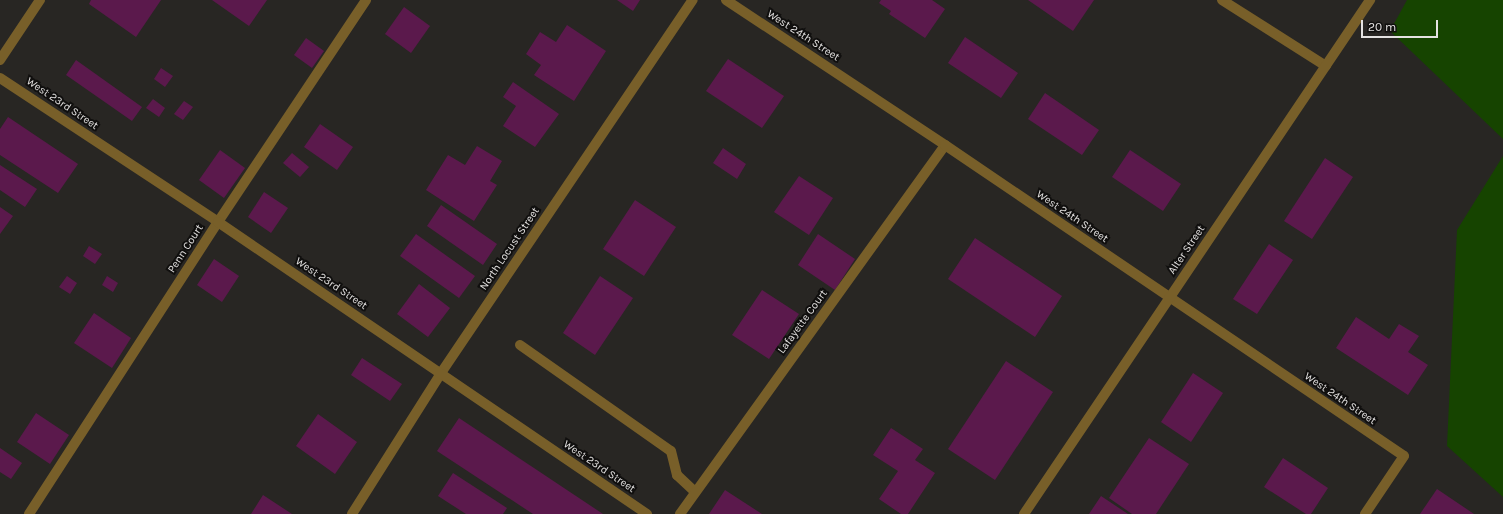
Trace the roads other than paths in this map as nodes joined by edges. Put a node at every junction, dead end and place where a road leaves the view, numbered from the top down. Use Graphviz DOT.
graph roads {
  1 [pos="40,0"];
  2 [pos="366,0"];
  3 [pos="693,0"];
  4 [pos="726,0"];
  5 [pos="1222,0"];
  6 [pos="1370,0"];
  7 [pos="0,60"];
  8 [pos="1326,66"];
  9 [pos="0,78"];
  10 [pos="945,145"];
  11 [pos="218,222"];
  12 [pos="1170,298"];
  13 [pos="520,345"];
  14 [pos="441,373"];
  15 [pos="695,492"];
  16 [pos="29,514"];
  17 [pos="352,514"];
  18 [pos="647,514"];
  19 [pos="680,514"];
  20 [pos="1024,514"];
  21 [pos="1365,514"];
  1 -- 7 [label="street"];
  2 -- 11 [label="street, Penn Court"];
  3 -- 14 [label="street, North Locust Street"];
  4 -- 10 [label="street, West 24th Street"];
  5 -- 8 [label="street"];
  6 -- 8 [label="street, Alter Street"];
  8 -- 12 [label="street, Alter Street"];
  9 -- 11 [label="street, West 23rd Street"];
  10 -- 12 [label="street, West 24th Street"];
  10 -- 15 [label="street, Lafayette Court"];
  11 -- 14 [label="street, West 23rd Street"];
  11 -- 16 [label="street, Penn Court"];
  12 -- 20 [label="street, Alter Street"];
  12 -- 21 [label="street, West 24th Street"];
  13 -- 15 [label="street"];
  14 -- 17 [label="street, North Locust Street"];
  14 -- 18 [label="street, West 23rd Street"];
  15 -- 19 [label="street, Lafayette Court"];
}
